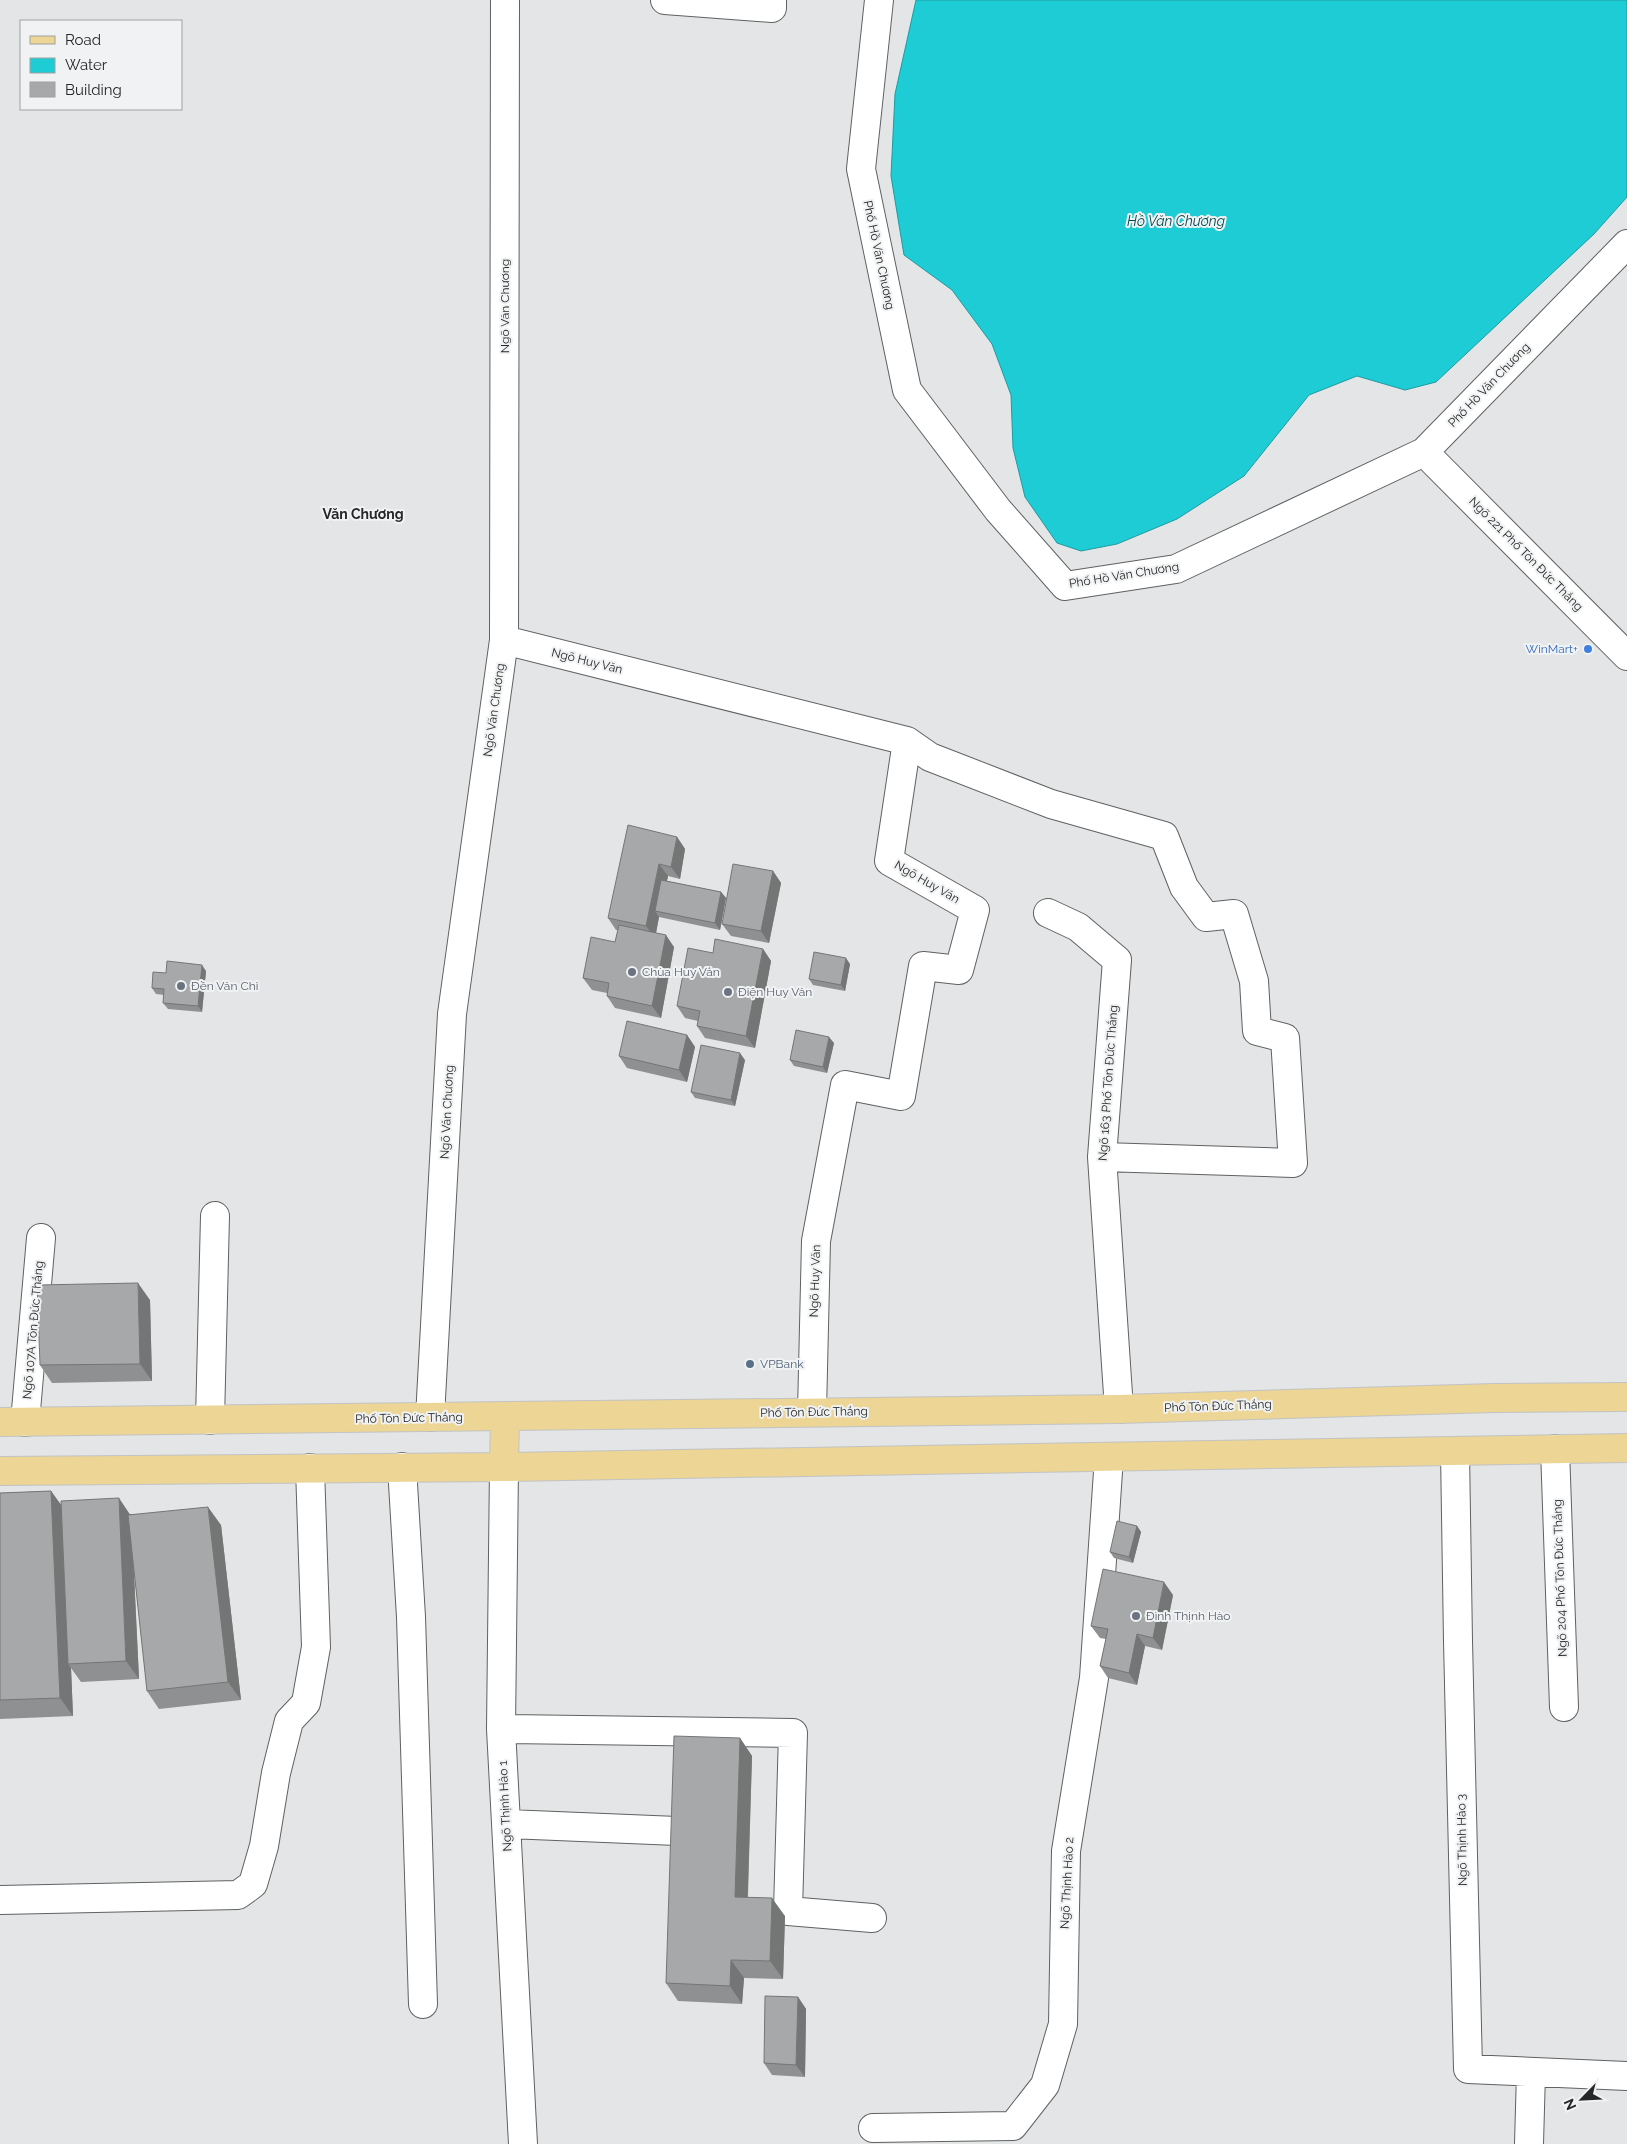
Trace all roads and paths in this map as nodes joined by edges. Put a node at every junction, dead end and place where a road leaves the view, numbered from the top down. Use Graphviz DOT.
graph roads {
  1 [pos="505,0"];
  2 [pos="665,0"];
  3 [pos="772,0"];
  4 [pos="879,0"];
  5 [pos="1627,244"];
  6 [pos="1424,452"];
  7 [pos="504,640"];
  8 [pos="1627,656"];
  9 [pos="907,741"];
  10 [pos="1048,914"];
  11 [pos="1102,1157"];
  12 [pos="215,1216"];
  13 [pos="41,1238"];
  14 [pos="1627,1397"];
  15 [pos="1118,1409"];
  16 [pos="812,1412"];
  17 [pos="430,1417"];
  18 [pos="505,1417"];
  19 [pos="210,1420"];
  20 [pos="12,1422"];
  21 [pos="1627,1448"];
  22 [pos="1555,1450"];
  23 [pos="1455,1452"];
  24 [pos="1110,1457"];
  25 [pos="402,1467"];
  26 [pos="504,1467"];
  27 [pos="310,1468"];
  28 [pos="0,1471"];
  29 [pos="1564,1707"];
  30 [pos="501,1729"];
  31 [pos="506,1824"];
  32 [pos="677,1831"];
  33 [pos="0,1900"];
  34 [pos="872,1918"];
  35 [pos="424,2004"];
  36 [pos="1531,2072"];
  37 [pos="1627,2076"];
  38 [pos="873,2128"];
  39 [pos="1015,2135"];
  40 [pos="523,2144"];
  41 [pos="1529,2144"];
  1 -- 7 [label="street, Ngõ Văn Chương"];
  2 -- 3 [label="street"];
  4 -- 6 [label="street, Phố Hồ Văn Chương"];
  5 -- 6 [label="street, Phố Hồ Văn Chương"];
  6 -- 8 [label="street, Ngõ 221 Phố Tôn Đức Thắng"];
  7 -- 9 [label="street, Ngõ Huy Văn"];
  7 -- 17 [label="street, Ngõ Văn Chương"];
  9 -- 11 [label="street"];
  9 -- 16 [label="street, Ngõ Huy Văn"];
  10 -- 11 [label="street, Ngõ 163 Phố Tôn Đức Thắng"];
  11 -- 15 [label="street, Ngõ 163 Phố Tôn Đức Thắng"];
  12 -- 19 [label="street"];
  13 -- 20 [label="street, Ngõ 107A Tôn Đức Thắng"];
  14 -- 15 [label="main road, Phố Tôn Đức Thắng"];
  15 -- 16 [label="main road, Phố Tôn Đức Thắng"];
  16 -- 18 [label="main road, Phố Tôn Đức Thắng"];
  17 -- 18 [label="main road, Phố Tôn Đức Thắng"];
  17 -- 19 [label="main road, Phố Tôn Đức Thắng"];
  18 -- 26 [label="main road"];
  19 -- 20 [label="main road, Phố Tôn Đức Thắng"];
  21 -- 22 [label="main road"];
  22 -- 23 [label="main road"];
  22 -- 29 [label="street, Ngõ 204 Phố Tôn Đức Thắng"];
  23 -- 24 [label="main road"];
  23 -- 36 [label="street, Ngõ Thịnh Hào 3"];
  24 -- 26 [label="main road"];
  24 -- 39 [label="street, Ngõ Thịnh Hào 2"];
  25 -- 26 [label="main road"];
  25 -- 27 [label="main road"];
  25 -- 35 [label="street"];
  26 -- 30 [label="street, Ngõ Thịnh Hào 1"];
  27 -- 28 [label="main road"];
  27 -- 33 [label="street"];
  30 -- 31 [label="street, Ngõ Thịnh Hào 1"];
  30 -- 34 [label="street"];
  31 -- 32 [label="street"];
  31 -- 40 [label="street, Ngõ Thịnh Hào 1"];
  36 -- 37 [label="street, Ngõ Thịnh Hào 3"];
  36 -- 41 [label="street"];
  38 -- 39 [label="street, Ngõ Thịnh Hào 2"];
}
